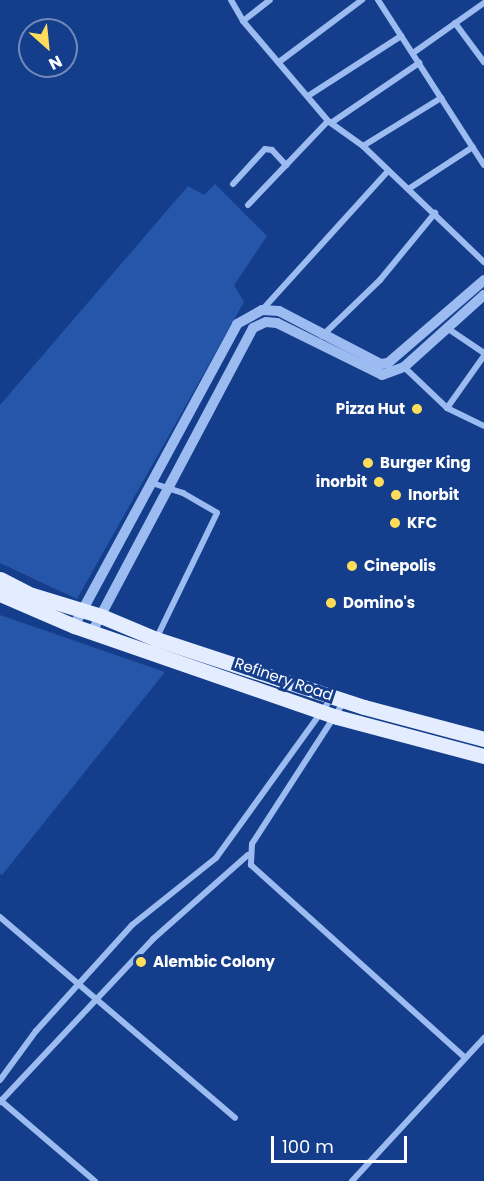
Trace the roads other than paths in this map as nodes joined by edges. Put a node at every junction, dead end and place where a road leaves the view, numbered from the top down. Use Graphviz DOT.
graph roads {
  1 [pos="231,0"];
  2 [pos="270,0"];
  3 [pos="362,0"];
  4 [pos="378,0"];
  5 [pos="484,3"];
  6 [pos="243,21"];
  7 [pos="455,23"];
  8 [pos="401,36"];
  9 [pos="413,53"];
  10 [pos="279,62"];
  11 [pos="484,62"];
  12 [pos="419,63"];
  13 [pos="308,96"];
  14 [pos="441,98"];
  15 [pos="330,122"];
  16 [pos="363,146"];
  17 [pos="473,147"];
  18 [pos="286,165"];
  19 [pos="484,165"];
  20 [pos="388,171"];
  21 [pos="232,184"];
  22 [pos="410,188"];
  23 [pos="248,205"];
  24 [pos="435,213"];
  25 [pos="484,262"];
  26 [pos="484,280"];
  27 [pos="484,295"];
  28 [pos="262,310"];
  29 [pos="447,328"];
  30 [pos="324,333"];
  31 [pos="316,344"];
  32 [pos="484,355"];
  33 [pos="404,367"];
  34 [pos="447,408"];
  35 [pos="484,426"];
  36 [pos="152,483"];
  37 [pos="167,487"];
  38 [pos="0,579"];
  39 [pos="0,594"];
  40 [pos="78,616"];
  41 [pos="100,616"];
  42 [pos="92,632"];
  43 [pos="156,639"];
  44 [pos="339,698"];
  45 [pos="330,714"];
  46 [pos="484,739"];
  47 [pos="484,756"];
  48 [pos="248,855"];
  49 [pos="0,917"];
  50 [pos="78,985"];
  51 [pos="96,1000"];
  52 [pos="484,1038"];
  53 [pos="465,1058"];
  54 [pos="0,1080"];
  55 [pos="0,1101"];
  56 [pos="235,1118"];
  57 [pos="95,1181"];
  58 [pos="352,1181"];
  1 -- 6 [label="street"];
  2 -- 6 [label="street"];
  3 -- 10 [label="street"];
  4 -- 8 [label="street"];
  5 -- 7 [label="street"];
  6 -- 10 [label="street"];
  7 -- 9 [label="street"];
  7 -- 11 [label="street"];
  8 -- 9 [label="street"];
  8 -- 13 [label="street"];
  9 -- 12 [label="street"];
  10 -- 13 [label="street"];
  12 -- 14 [label="street"];
  12 -- 15 [label="street"];
  13 -- 15 [label="street"];
  14 -- 16 [label="street"];
  14 -- 17 [label="street"];
  15 -- 16 [label="street"];
  15 -- 18 [label="street"];
  16 -- 20 [label="street"];
  17 -- 19 [label="street"];
  17 -- 22 [label="street"];
  18 -- 21 [label="street"];
  18 -- 23 [label="street"];
  20 -- 22 [label="street"];
  20 -- 28 [label="street"];
  22 -- 24 [label="street"];
  24 -- 25 [label="street"];
  24 -- 30 [label="street"];
  26 -- 30 [label="street"];
  27 -- 29 [label="street"];
  28 -- 30 [label="street"];
  28 -- 36 [label="street"];
  29 -- 32 [label="street"];
  29 -- 33 [label="street"];
  30 -- 31 [label="street"];
  31 -- 33 [label="street"];
  31 -- 37 [label="street"];
  32 -- 34 [label="street"];
  33 -- 34 [label="street"];
  34 -- 35 [label="street"];
  36 -- 37 [label="street"];
  36 -- 40 [label="street"];
  37 -- 41 [label="street"];
  37 -- 43 [label="street"];
  38 -- 40 [label="main road"];
  39 -- 40 [label="main road"];
  40 -- 41 [label="main road, Refinery Road"];
  40 -- 42 [label="main road, Refinery Road"];
  41 -- 42 [label="street"];
  41 -- 43 [label="main road, Refinery Road"];
  42 -- 45 [label="main road, Refinery Road"];
  43 -- 44 [label="main road, Refinery Road"];
  44 -- 45 [label="street"];
  44 -- 45 [label="street"];
  44 -- 46 [label="main road, Refinery Road"];
  45 -- 47 [label="main road, Refinery Road"];
  45 -- 48 [label="street"];
  45 -- 50 [label="street"];
  48 -- 51 [label="street"];
  48 -- 53 [label="street"];
  49 -- 50 [label="street"];
  50 -- 51 [label="street"];
  50 -- 54 [label="street"];
  51 -- 55 [label="street"];
  51 -- 56 [label="street"];
  52 -- 53 [label="street"];
  53 -- 58 [label="street"];
  55 -- 57 [label="street"];
}
